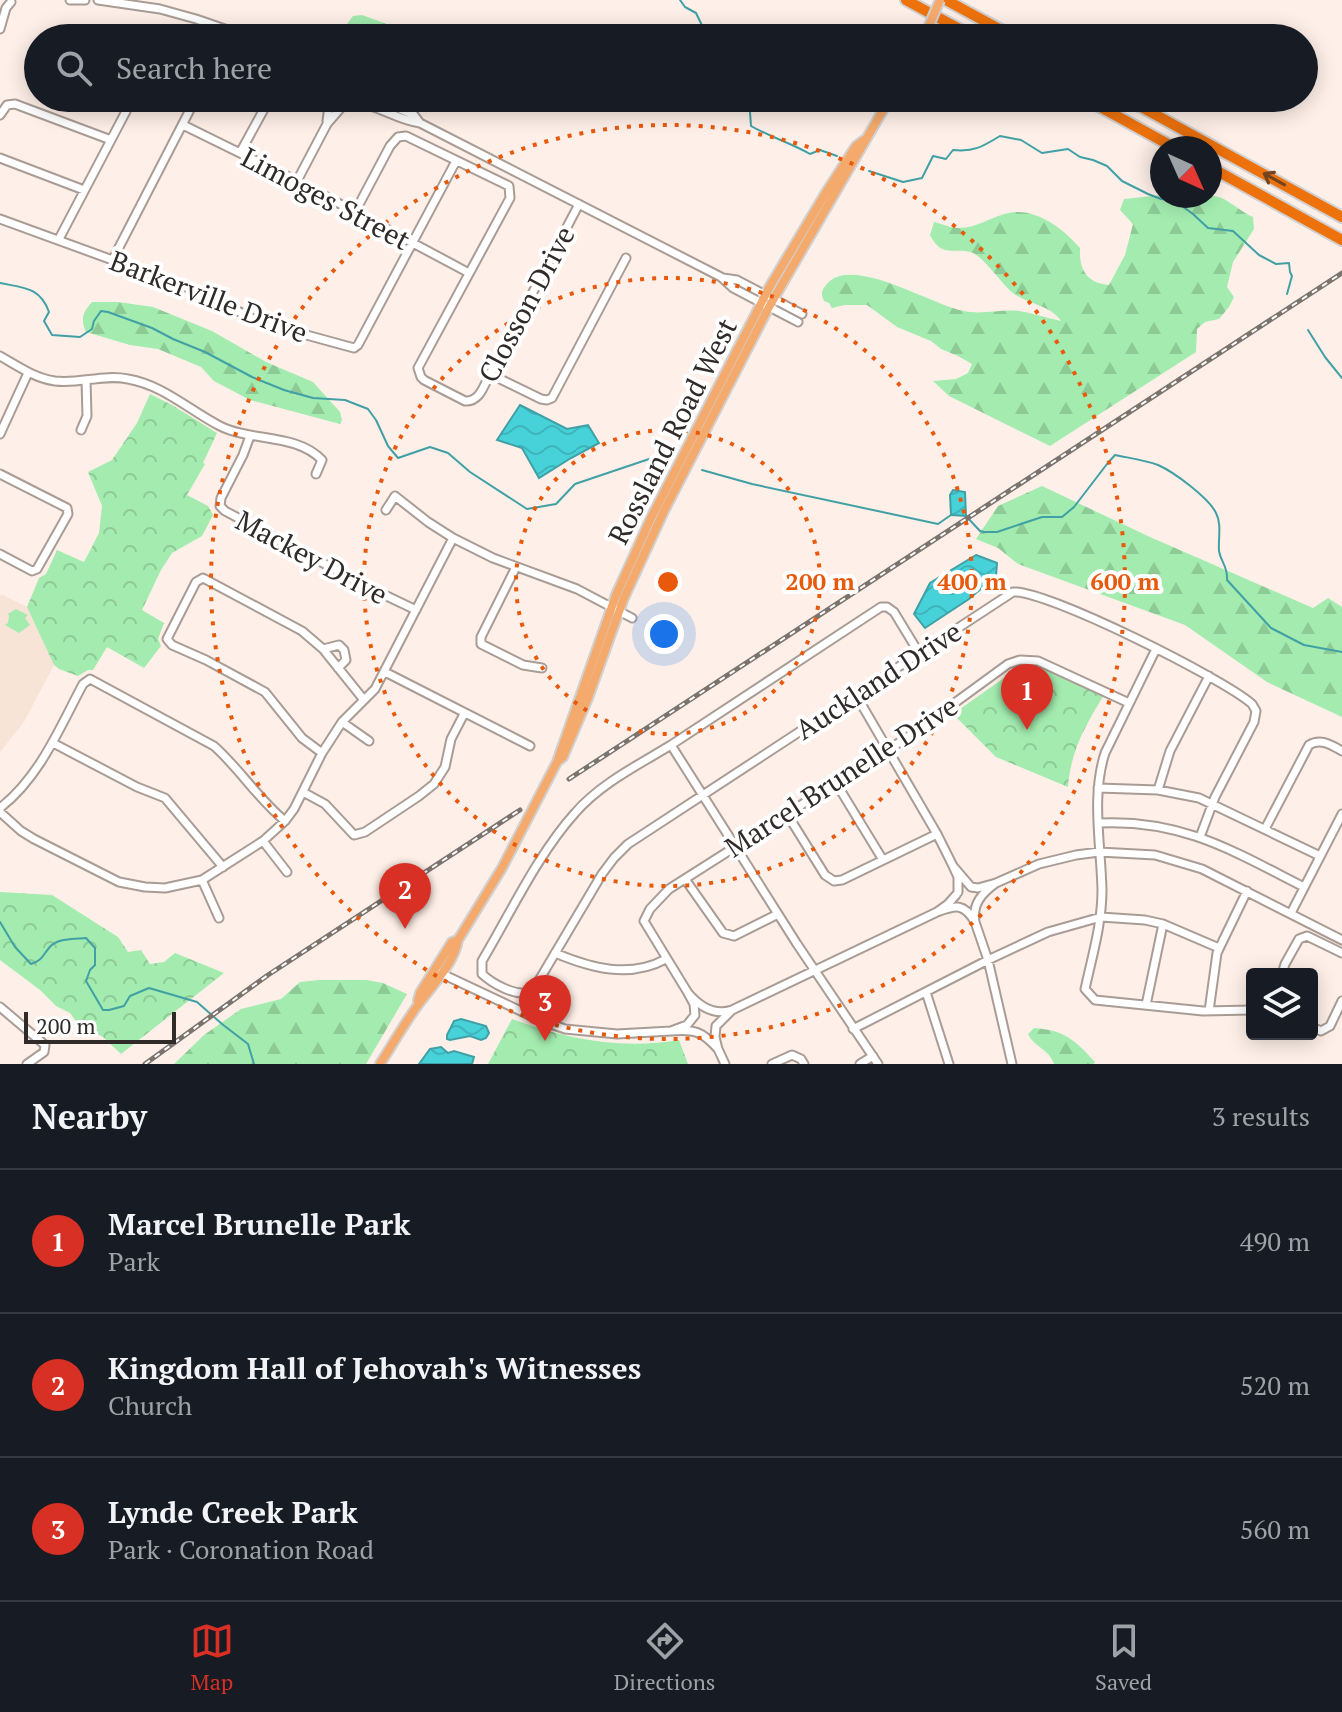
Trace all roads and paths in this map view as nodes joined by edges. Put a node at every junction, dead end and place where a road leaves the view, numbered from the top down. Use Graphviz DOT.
graph roads {
  1 [pos="70,0"];
  2 [pos="85,0"];
  3 [pos="98,0"];
  4 [pos="906,0"];
  5 [pos="943,0"];
  6 [pos="13,1"];
  7 [pos="0,3"];
  8 [pos="210,24"];
  9 [pos="931,24"];
  10 [pos="950,24"];
  11 [pos="989,24"];
  12 [pos="0,29"];
  13 [pos="24,107"];
  14 [pos="36,112"];
  15 [pos="126,112"];
  16 [pos="189,112"];
  17 [pos="263,112"];
  18 [pos="329,112"];
  19 [pos="338,112"];
  20 [pos="389,112"];
  21 [pos="407,112"];
  22 [pos="882,112"];
  23 [pos="1109,112"];
  24 [pos="1151,112"];
  25 [pos="0,115"];
  26 [pos="420,123"];
  27 [pos="327,124"];
  28 [pos="183,125"];
  29 [pos="1153,136"];
  30 [pos="111,140"];
  31 [pos="240,153"];
  32 [pos="0,158"];
  33 [pos="456,161"];
  34 [pos="1222,174"];
  35 [pos="297,181"];
  36 [pos="84,190"];
  37 [pos="579,204"];
  38 [pos="355,212"];
  39 [pos="1342,217"];
  40 [pos="0,219"];
  41 [pos="59,239"];
  42 [pos="1342,240"];
  43 [pos="413,243"];
  44 [pos="626,258"];
  45 [pos="113,259"];
  46 [pos="469,273"];
  47 [pos="767,301"];
  48 [pos="800,318"];
  49 [pos="0,356"];
  50 [pos="28,373"];
  51 [pos="490,374"];
  52 [pos="86,380"];
  53 [pos="81,430"];
  54 [pos="0,434"];
  55 [pos="250,436"];
  56 [pos="0,474"];
  57 [pos="316,474"];
  58 [pos="386,510"];
  59 [pos="453,538"];
  60 [pos="0,554"];
  61 [pos="516,567"];
  62 [pos="616,609"];
  63 [pos="416,610"];
  64 [pos="632,618"];
  65 [pos="323,649"];
  66 [pos="1156,649"];
  67 [pos="919,653"];
  68 [pos="338,668"];
  69 [pos="542,668"];
  70 [pos="385,672"];
  71 [pos="1209,676"];
  72 [pos="856,695"];
  73 [pos="364,700"];
  74 [pos="1129,703"];
  75 [pos="464,714"];
  76 [pos="342,722"];
  77 [pos="369,741"];
  78 [pos="53,743"];
  79 [pos="671,745"];
  80 [pos="530,746"];
  81 [pos="888,750"];
  82 [pos="1342,751"];
  83 [pos="322,753"];
  84 [pos="836,783"];
  85 [pos="1098,788"];
  86 [pos="1158,790"];
  87 [pos="303,792"];
  88 [pos="703,795"];
  89 [pos="1213,804"];
  90 [pos="0,810"];
  91 [pos="787,814"];
  92 [pos="1342,814"];
  93 [pos="285,821"];
  94 [pos="1099,823"];
  95 [pos="1265,829"];
  96 [pos="937,834"];
  97 [pos="1200,837"];
  98 [pos="263,841"];
  99 [pos="736,845"];
  100 [pos="1099,852"];
  101 [pos="1320,856"];
  102 [pos="883,860"];
  103 [pos="953,866"];
  104 [pos="223,867"];
  105 [pos="287,872"];
  106 [pos="685,879"];
  107 [pos="202,880"];
  108 [pos="996,883"];
  109 [pos="971,887"];
  110 [pos="1304,887"];
  111 [pos="1247,891"];
  112 [pos="957,893"];
  113 [pos="977,902"];
  114 [pos="962,907"];
  115 [pos="937,912"];
  116 [pos="1291,913"];
  117 [pos="778,914"];
  118 [pos="1101,917"];
  119 [pos="219,918"];
  120 [pos="975,922"];
  121 [pos="1163,924"];
  122 [pos="1342,940"];
  123 [pos="1219,948"];
  124 [pos="555,953"];
  125 [pos="1342,953"];
  126 [pos="666,959"];
  127 [pos="988,960"];
  128 [pos="1284,968"];
  129 [pos="438,972"];
  130 [pos="815,972"];
  131 [pos="926,992"];
  132 [pos="688,993"];
  133 [pos="1342,1001"];
  134 [pos="1146,1005"];
  135 [pos="0,1007"];
  136 [pos="708,1010"];
  137 [pos="732,1010"];
  138 [pos="1246,1010"];
  139 [pos="1209,1011"];
  140 [pos="695,1015"];
  141 [pos="716,1026"];
  142 [pos="853,1029"];
  143 [pos="1318,1030"];
  144 [pos="671,1031"];
  145 [pos="700,1032"];
  146 [pos="719,1051"];
  147 [pos="875,1060"];
  148 [pos="27,1064"];
  149 [pos="380,1064"];
  150 [pos="725,1064"];
  151 [pos="772,1064"];
  152 [pos="804,1064"];
  153 [pos="860,1064"];
  154 [pos="949,1064"];
  155 [pos="1012,1064"];
  1 -- 2 [label="street"];
  3 -- 8 [label="street"];
  4 -- 10 [label="highway"];
  5 -- 9 [label="main road, bridge"];
  5 -- 11 [label="highway"];
  6 -- 7 [label="street"];
  6 -- 12 [label="street"];
  13 -- 25 [label="street"];
  14 -- 30 [label="street"];
  15 -- 30 [label="street"];
  16 -- 28 [label="street"];
  17 -- 31 [label="street"];
  18 -- 27 [label="street"];
  19 -- 27 [label="street"];
  20 -- 26 [label="street"];
  21 -- 26 [label="street"];
  22 -- 47 [label="main road, Rossland Road West"];
  23 -- 29 [label="highway"];
  39 -- 24 [label="highway, one-way"];
  26 -- 37 [label="street"];
  27 -- 35 [label="street"];
  28 -- 31 [label="street, Limoges Street"];
  28 -- 45 [label="street"];
  30 -- 36 [label="street"];
  31 -- 35 [label="street, Limoges Street"];
  32 -- 36 [label="street"];
  33 -- 38 [label="street, Closson Drive"];
  33 -- 43 [label="street, Barkerville Drive"];
  33 -- 46 [label="street, Closson Drive"];
  34 -- 42 [label="highway"];
  35 -- 38 [label="street, Limoges Street"];
  36 -- 41 [label="street"];
  37 -- 47 [label="street"];
  37 -- 51 [label="street, Closson Drive"];
  38 -- 43 [label="street, Limoges Street"];
  40 -- 41 [label="street, Barkerville Drive"];
  41 -- 45 [label="street, Barkerville Drive"];
  43 -- 45 [label="street, Barkerville Drive"];
  43 -- 46 [label="street, Limoges Street"];
  44 -- 51 [label="street"];
  46 -- 51 [label="street, Closson Drive"];
  47 -- 48 [label="street"];
  47 -- 62 [label="main road, Rossland Road West"];
  49 -- 50 [label="street"];
  50 -- 52 [label="street"];
  50 -- 54 [label="street"];
  52 -- 53 [label="street"];
  52 -- 55 [label="street"];
  55 -- 57 [label="street"];
  55 -- 63 [label="street, Mackey Drive"];
  56 -- 60 [label="street"];
  58 -- 59 [label="street"];
  59 -- 61 [label="street"];
  59 -- 63 [label="street"];
  61 -- 62 [label="street"];
  61 -- 69 [label="street"];
  62 -- 64 [label="street"];
  62 -- 129 [label="main road, Rossland Road West"];
  63 -- 70 [label="street"];
  65 -- 68 [label="street"];
  65 -- 68 [label="street"];
  65 -- 83 [label="street"];
  66 -- 67 [label="street, Auckland Drive"];
  66 -- 71 [label="street, Auckland Drive"];
  66 -- 74 [label="street"];
  67 -- 72 [label="street, Auckland Drive"];
  67 -- 79 [label="street"];
  68 -- 73 [label="street"];
  70 -- 73 [label="street"];
  70 -- 75 [label="street"];
  71 -- 86 [label="street"];
  71 -- 89 [label="street, Auckland Drive"];
  72 -- 81 [label="street"];
  72 -- 88 [label="street, Auckland Drive"];
  73 -- 76 [label="street"];
  74 -- 81 [label="street, Marcel Brunelle Drive"];
  74 -- 85 [label="street"];
  75 -- 80 [label="street"];
  75 -- 87 [label="street"];
  76 -- 77 [label="street"];
  76 -- 83 [label="street"];
  78 -- 90 [label="street"];
  78 -- 93 [label="street"];
  78 -- 104 [label="street"];
  79 -- 88 [label="street"];
  79 -- 124 [label="street, Auckland Drive"];
  81 -- 84 [label="street, Marcel Brunelle Drive"];
  81 -- 96 [label="street"];
  82 -- 95 [label="street"];
  83 -- 87 [label="street"];
  84 -- 91 [label="street, Marcel Brunelle Drive"];
  84 -- 102 [label="street"];
  85 -- 86 [label="street"];
  85 -- 94 [label="street"];
  86 -- 89 [label="street"];
  87 -- 93 [label="street"];
  88 -- 99 [label="street"];
  88 -- 124 [label="street, Auckland Drive"];
  89 -- 95 [label="street"];
  89 -- 97 [label="street, Auckland Drive"];
  90 -- 107 [label="street"];
  91 -- 99 [label="street, Marcel Brunelle Drive"];
  91 -- 102 [label="street"];
  92 -- 101 [label="street"];
  93 -- 98 [label="street"];
  94 -- 97 [label="street"];
  94 -- 100 [label="street"];
  95 -- 101 [label="street"];
  96 -- 102 [label="street"];
  96 -- 103 [label="street"];
  97 -- 110 [label="street"];
  98 -- 104 [label="street"];
  98 -- 105 [label="street"];
  99 -- 106 [label="street, Marcel Brunelle Drive"];
  99 -- 117 [label="street"];
  100 -- 108 [label="street"];
  100 -- 111 [label="street"];
  100 -- 118 [label="street"];
  101 -- 110 [label="street"];
  103 -- 109 [label="street"];
  103 -- 112 [label="street"];
  104 -- 107 [label="street"];
  106 -- 117 [label="street"];
  106 -- 126 [label="street, Marcel Brunelle Drive"];
  107 -- 119 [label="street"];
  108 -- 109 [label="street"];
  108 -- 113 [label="street"];
  109 -- 112 [label="street"];
  109 -- 113 [label="street"];
  110 -- 116 [label="street"];
  111 -- 116 [label="street"];
  111 -- 123 [label="street"];
  112 -- 114 [label="street"];
  112 -- 115 [label="street"];
  113 -- 114 [label="street"];
  113 -- 120 [label="street"];
  114 -- 115 [label="street"];
  114 -- 120 [label="street"];
  115 -- 130 [label="street"];
  116 -- 122 [label="street"];
  117 -- 130 [label="street"];
  118 -- 121 [label="street"];
  118 -- 127 [label="street"];
  118 -- 134 [label="street"];
  120 -- 127 [label="street"];
  121 -- 123 [label="street"];
  121 -- 134 [label="street"];
  123 -- 139 [label="street"];
  124 -- 126 [label="street"];
  125 -- 128 [label="street"];
  126 -- 132 [label="street, Marcel Brunelle Drive"];
  127 -- 131 [label="street"];
  127 -- 155 [label="street"];
  129 -- 144 [label="street"];
  129 -- 149 [label="main road, Rossland Road West"];
  130 -- 137 [label="street"];
  130 -- 142 [label="street"];
  131 -- 142 [label="street"];
  131 -- 154 [label="street"];
  132 -- 136 [label="street, Marcel Brunelle Drive"];
  132 -- 140 [label="street, Marcel Brunelle Drive"];
  133 -- 143 [label="street"];
  134 -- 139 [label="street"];
  135 -- 148 [label="street"];
  136 -- 137 [label="street"];
  136 -- 140 [label="street"];
  136 -- 141 [label="street"];
  137 -- 141 [label="street"];
  138 -- 139 [label="street"];
  140 -- 144 [label="street"];
  140 -- 145 [label="street"];
  141 -- 145 [label="street"];
  141 -- 146 [label="street"];
  142 -- 147 [label="street"];
  144 -- 145 [label="street"];
  145 -- 146 [label="street"];
  146 -- 150 [label="street"];
  147 -- 153 [label="street"];
  151 -- 152 [label="street"];
}
